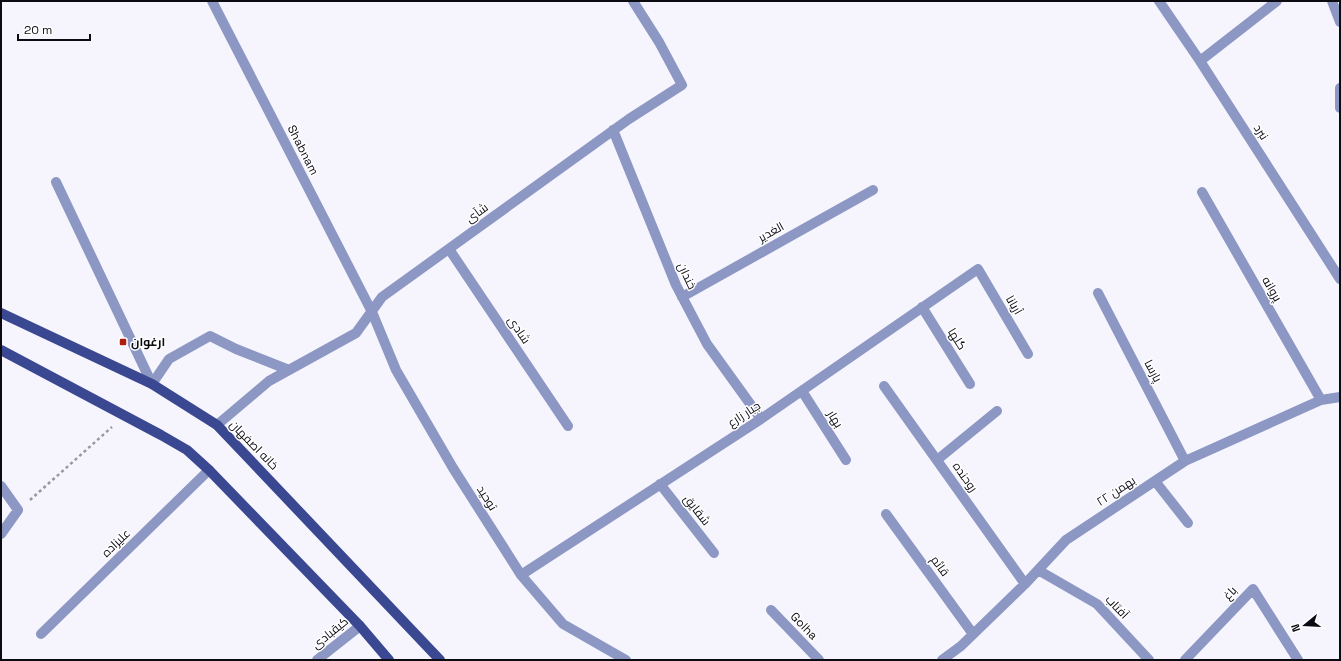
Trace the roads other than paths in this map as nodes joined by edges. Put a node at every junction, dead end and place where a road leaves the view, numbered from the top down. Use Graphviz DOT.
graph roads {
  1 [pos="212,1"];
  2 [pos="633,1"];
  3 [pos="1159,1"];
  4 [pos="1277,1"];
  5 [pos="1332,1"];
  6 [pos="1340,22"];
  7 [pos="1200,61"];
  8 [pos="1340,88"];
  9 [pos="1340,108"];
  10 [pos="613,130"];
  11 [pos="56,182"];
  12 [pos="873,190"];
  13 [pos="1202,192"];
  14 [pos="448,249"];
  15 [pos="978,269"];
  16 [pos="1340,279"];
  17 [pos="1098,293"];
  18 [pos="682,296"];
  19 [pos="922,307"];
  20 [pos="372,312"];
  21 [pos="1,313"];
  22 [pos="1,350"];
  23 [pos="1028,354"];
  24 [pos="289,370"];
  25 [pos="152,384"];
  26 [pos="970,384"];
  27 [pos="884,386"];
  28 [pos="802,391"];
  29 [pos="1340,397"];
  30 [pos="1321,400"];
  31 [pos="998,411"];
  32 [pos="761,419"];
  33 [pos="217,425"];
  34 [pos="568,426"];
  35 [pos="846,460"];
  36 [pos="937,460"];
  37 [pos="1185,461"];
  38 [pos="209,470"];
  39 [pos="1155,481"];
  40 [pos="660,484"];
  41 [pos="1,486"];
  42 [pos="886,514"];
  43 [pos="1188,523"];
  44 [pos="1,534"];
  45 [pos="714,552"];
  46 [pos="1038,570"];
  47 [pos="521,575"];
  48 [pos="1025,584"];
  49 [pos="771,610"];
  50 [pos="360,626"];
  51 [pos="41,634"];
  52 [pos="973,634"];
  53 [pos="317,660"];
  54 [pos="389,660"];
  55 [pos="440,660"];
  56 [pos="626,660"];
  57 [pos="819,660"];
  58 [pos="942,660"];
  59 [pos="1149,660"];
  60 [pos="1185,660"];
  61 [pos="1298,660"];
  1 -- 20 [label="street, Shabnam"];
  2 -- 10 [label="street, شآی"];
  3 -- 7 [label="street, نبرد"];
  4 -- 7 [label="street"];
  5 -- 6 [label="street"];
  7 -- 16 [label="street, نبرد"];
  8 -- 9 [label="street"];
  10 -- 14 [label="street, شآی"];
  10 -- 18 [label="street, خندان"];
  11 -- 25 [label="street"];
  12 -- 18 [label="street, الغدیر"];
  13 -- 30 [label="street, پروانه"];
  14 -- 20 [label="street, شآی"];
  14 -- 34 [label="street, شادی"];
  15 -- 19 [label="street, جبار زارع"];
  15 -- 23 [label="street, آریانا"];
  17 -- 37 [label="street, پارسا"];
  18 -- 32 [label="street, خندان"];
  19 -- 26 [label="street, گلها"];
  19 -- 28 [label="street, جبار زارع"];
  20 -- 24 [label="street, شآی"];
  20 -- 47 [label="street, توحید"];
  21 -- 25 [label="main road, خانه اصفهان"];
  22 -- 38 [label="main road"];
  24 -- 25 [label="street"];
  24 -- 33 [label="street, شآی"];
  25 -- 33 [label="main road, خانه اصفهان"];
  27 -- 36 [label="street, روحنده"];
  28 -- 32 [label="street, جبار زارع"];
  28 -- 35 [label="street, بهار"];
  29 -- 30 [label="street, ۲۲ بهمن"];
  30 -- 37 [label="street, ۲۲ بهمن"];
  31 -- 36 [label="street"];
  32 -- 40 [label="street, جبار زارع"];
  33 -- 55 [label="main road, خانه اصفهان"];
  36 -- 48 [label="street, روحنده"];
  37 -- 39 [label="street, ۲۲ بهمن"];
  38 -- 50 [label="main road"];
  38 -- 51 [label="street, علیزاده"];
  39 -- 43 [label="street"];
  39 -- 46 [label="street, ۲۲ بهمن"];
  40 -- 45 [label="street, شقایق"];
  40 -- 47 [label="street, جبار زارع"];
  41 -- 44 [label="street"];
  42 -- 52 [label="street, قائم"];
  46 -- 48 [label="street, ۲۲ بهمن"];
  46 -- 59 [label="street, آفتاب"];
  47 -- 56 [label="street, توحید"];
  48 -- 52 [label="street, ۲۲ بهمن"];
  49 -- 57 [label="street, Golha"];
  50 -- 53 [label="street, کیقبادی"];
  50 -- 54 [label="main road"];
  52 -- 58 [label="street, ۲۲ بهمن"];
  60 -- 61 [label="street, باغ"];
}
